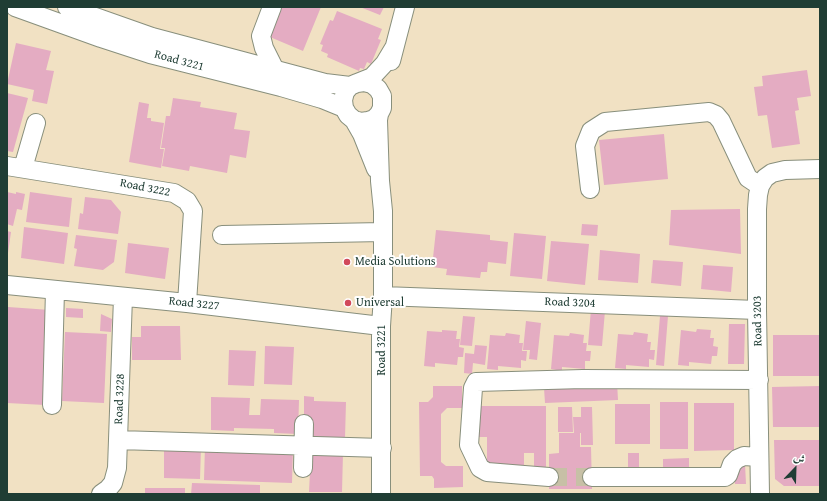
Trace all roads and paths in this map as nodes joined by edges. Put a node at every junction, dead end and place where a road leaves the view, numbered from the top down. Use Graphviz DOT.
graph roads {
  1 [pos="15,7"];
  2 [pos="67,7"];
  3 [pos="272,7"];
  4 [pos="405,7"];
  5 [pos="108,14"];
  6 [pos="100,38"];
  7 [pos="394,48"];
  8 [pos="275,70"];
  9 [pos="353,84"];
  10 [pos="382,96"];
  11 [pos="349,114"];
  12 [pos="379,114"];
  13 [pos="36,123"];
  14 [pos="15,167"];
  15 [pos="820,169"];
  16 [pos="380,181"];
  17 [pos="760,186"];
  18 [pos="590,189"];
  19 [pos="383,232"];
  20 [pos="222,235"];
  21 [pos="7,285"];
  22 [pos="55,290"];
  23 [pos="383,296"];
  24 [pos="124,297"];
  25 [pos="187,303"];
  26 [pos="757,310"];
  27 [pos="381,326"];
  28 [pos="759,380"];
  29 [pos="52,405"];
  30 [pos="304,424"];
  31 [pos="118,440"];
  32 [pos="304,445"];
  33 [pos="382,448"];
  34 [pos="759,457"];
  35 [pos="303,468"];
  36 [pos="549,477"];
  37 [pos="592,477"];
  38 [pos="101,494"];
  39 [pos="381,494"];
  40 [pos="760,494"];
  1 -- 6 [label="street, Road 3221"];
  2 -- 5 [label="street, Road 3221"];
  3 -- 8 [label="street"];
  4 -- 7 [label="street"];
  5 -- 6 [label="street"];
  5 -- 8 [label="street, Road 3221"];
  6 -- 11 [label="street, Road 3221"];
  7 -- 9 [label="street"];
  7 -- 10 [label="street"];
  8 -- 9 [label="street, Road 3221"];
  9 -- 10 [label="street"];
  9 -- 11 [label="street"];
  10 -- 12 [label="street"];
  11 -- 12 [label="street"];
  11 -- 16 [label="street, Road 3221"];
  12 -- 16 [label="street, Road 3221"];
  13 -- 14 [label="street, Road 3222"];
  14 -- 25 [label="street, Road 3222"];
  15 -- 17 [label="street"];
  16 -- 19 [label="street, Road 3221"];
  17 -- 18 [label="street"];
  17 -- 26 [label="street, Road 3203"];
  19 -- 20 [label="street"];
  19 -- 23 [label="street, Road 3221"];
  21 -- 22 [label="street, Road 3227"];
  22 -- 24 [label="street, Road 3227"];
  22 -- 29 [label="street"];
  23 -- 26 [label="street, Road 3204"];
  23 -- 27 [label="street, Road 3221"];
  24 -- 25 [label="street, Road 3227"];
  24 -- 31 [label="street, Road 3228"];
  25 -- 27 [label="street, Road 3227"];
  26 -- 28 [label="street, Road 3203"];
  27 -- 33 [label="street, Road 3221"];
  28 -- 34 [label="street, Road 3203"];
  28 -- 36 [label="street"];
  30 -- 32 [label="street"];
  31 -- 32 [label="street"];
  31 -- 38 [label="street, Road 3228"];
  32 -- 33 [label="street"];
  32 -- 35 [label="street"];
  33 -- 39 [label="street, Road 3221"];
  34 -- 37 [label="street"];
  34 -- 40 [label="street, Road 3203"];
}
